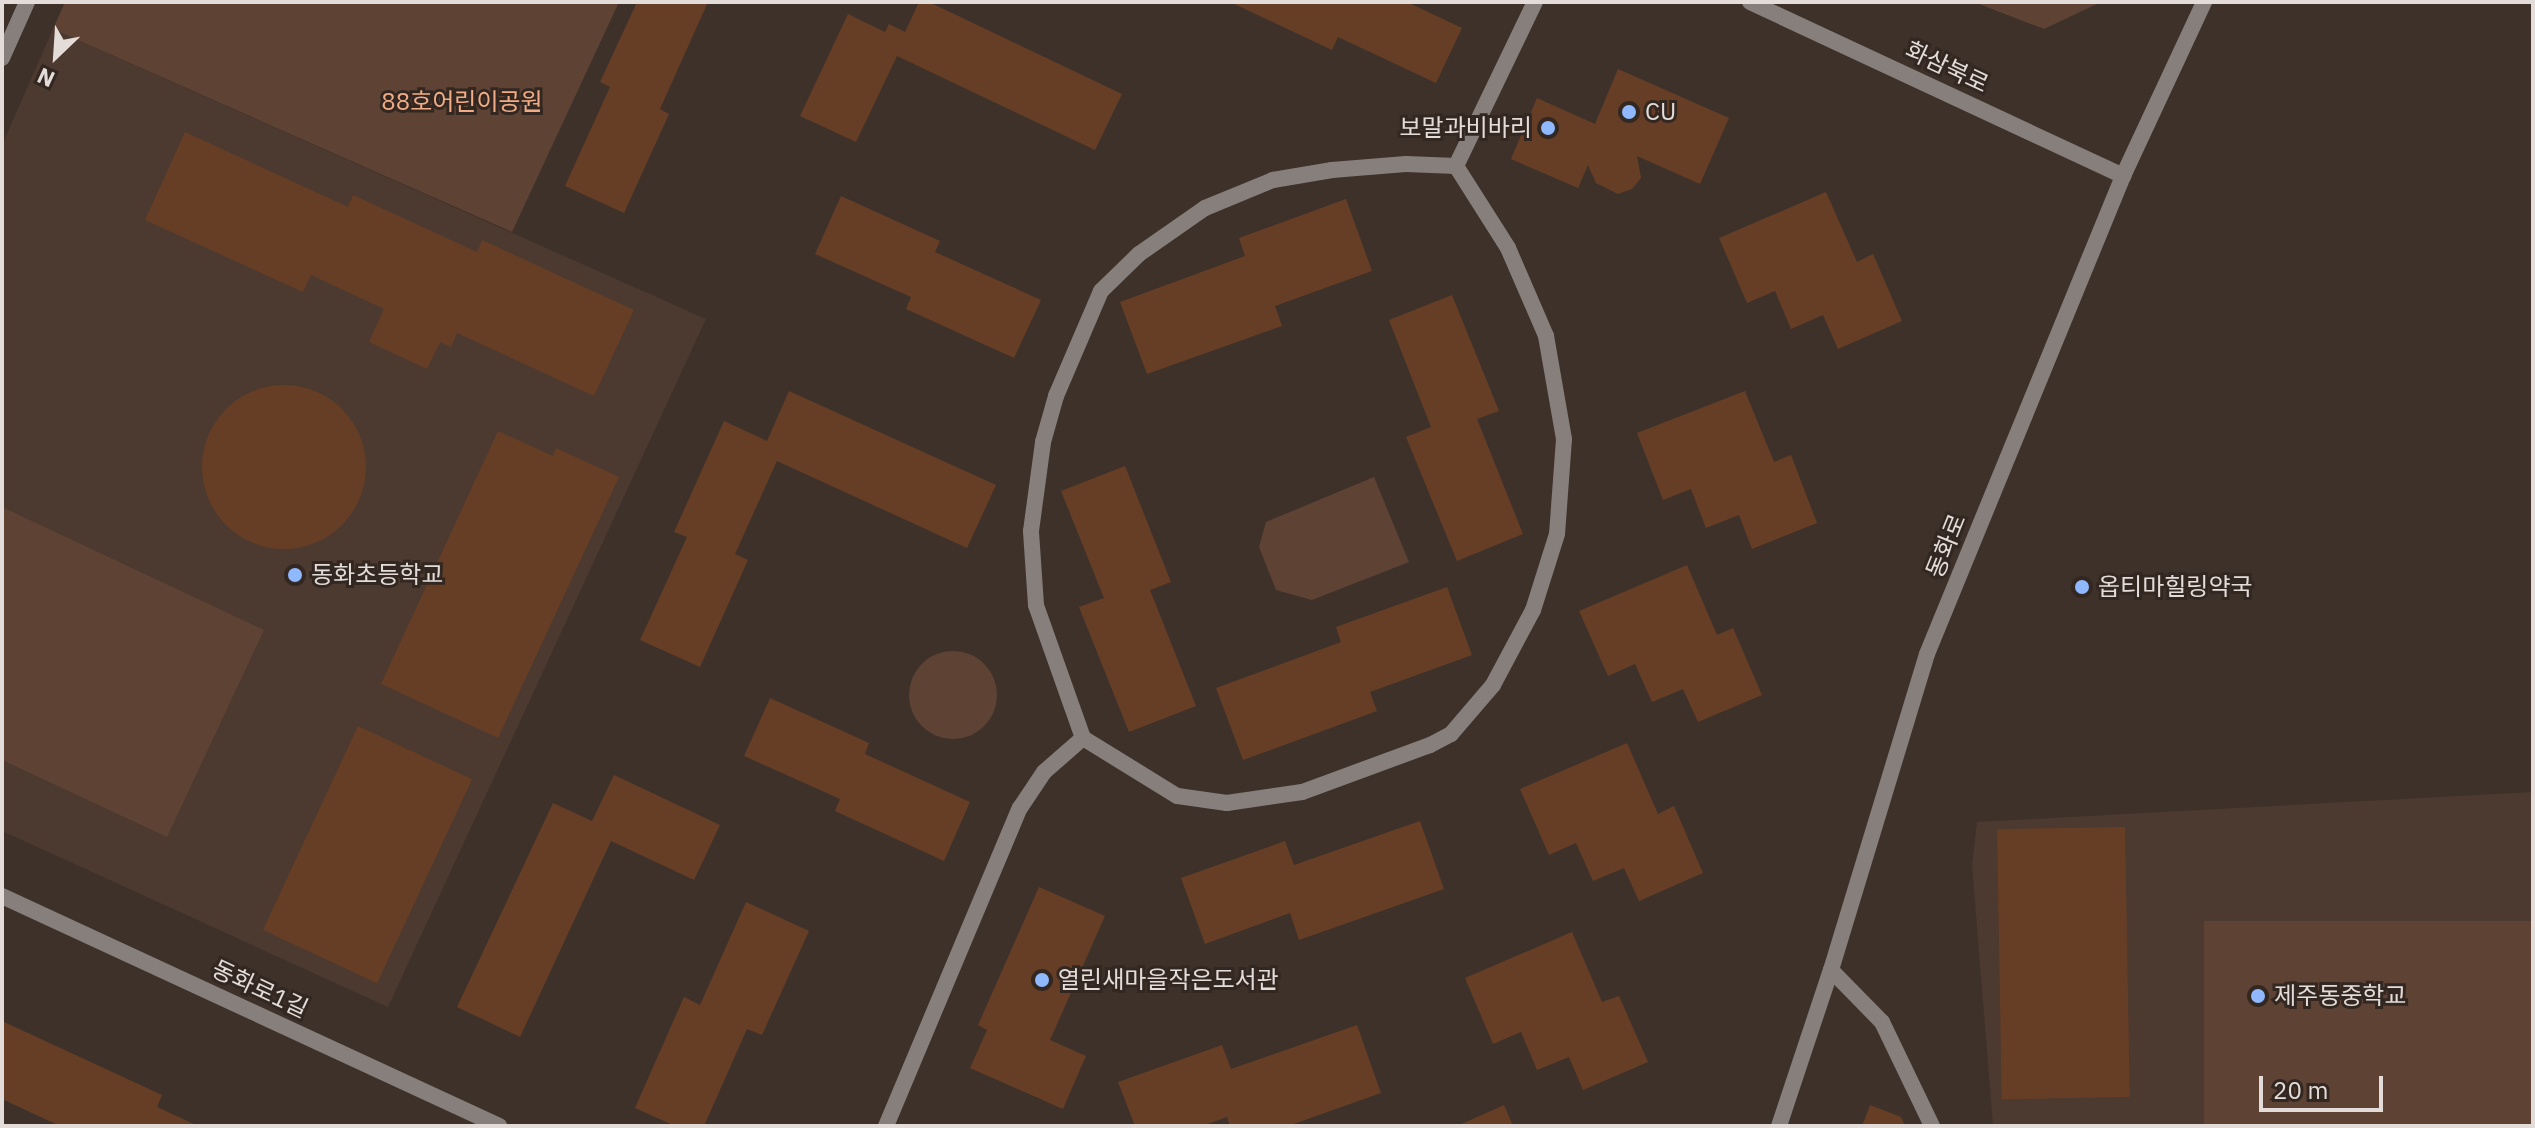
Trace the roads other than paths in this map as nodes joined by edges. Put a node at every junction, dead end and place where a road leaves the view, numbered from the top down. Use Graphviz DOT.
graph roads {
  1 [pos="27,2"];
  2 [pos="1535,2"];
  3 [pos="1750,2"];
  4 [pos="2204,2"];
  5 [pos="2,58"];
  6 [pos="1456,166"];
  7 [pos="2123,176"];
  8 [pos="1083,738"];
  9 [pos="2,896"];
  10 [pos="1831,970"];
  11 [pos="499,1126"];
  12 [pos="886,1126"];
  13 [pos="1779,1126"];
  14 [pos="1932,1126"];
  1 -- 5 [label="street"];
  2 -- 6 [label="street"];
  3 -- 7 [label="street, 화삼북로"];
  4 -- 7 [label="street, 동화로"];
  6 -- 8 [label="street"];
  6 -- 8 [label="street"];
  7 -- 10 [label="street, 동화로"];
  8 -- 12 [label="street"];
  9 -- 11 [label="street, 동화로1길"];
  10 -- 13 [label="street, 동화로"];
  10 -- 14 [label="street"];
}
